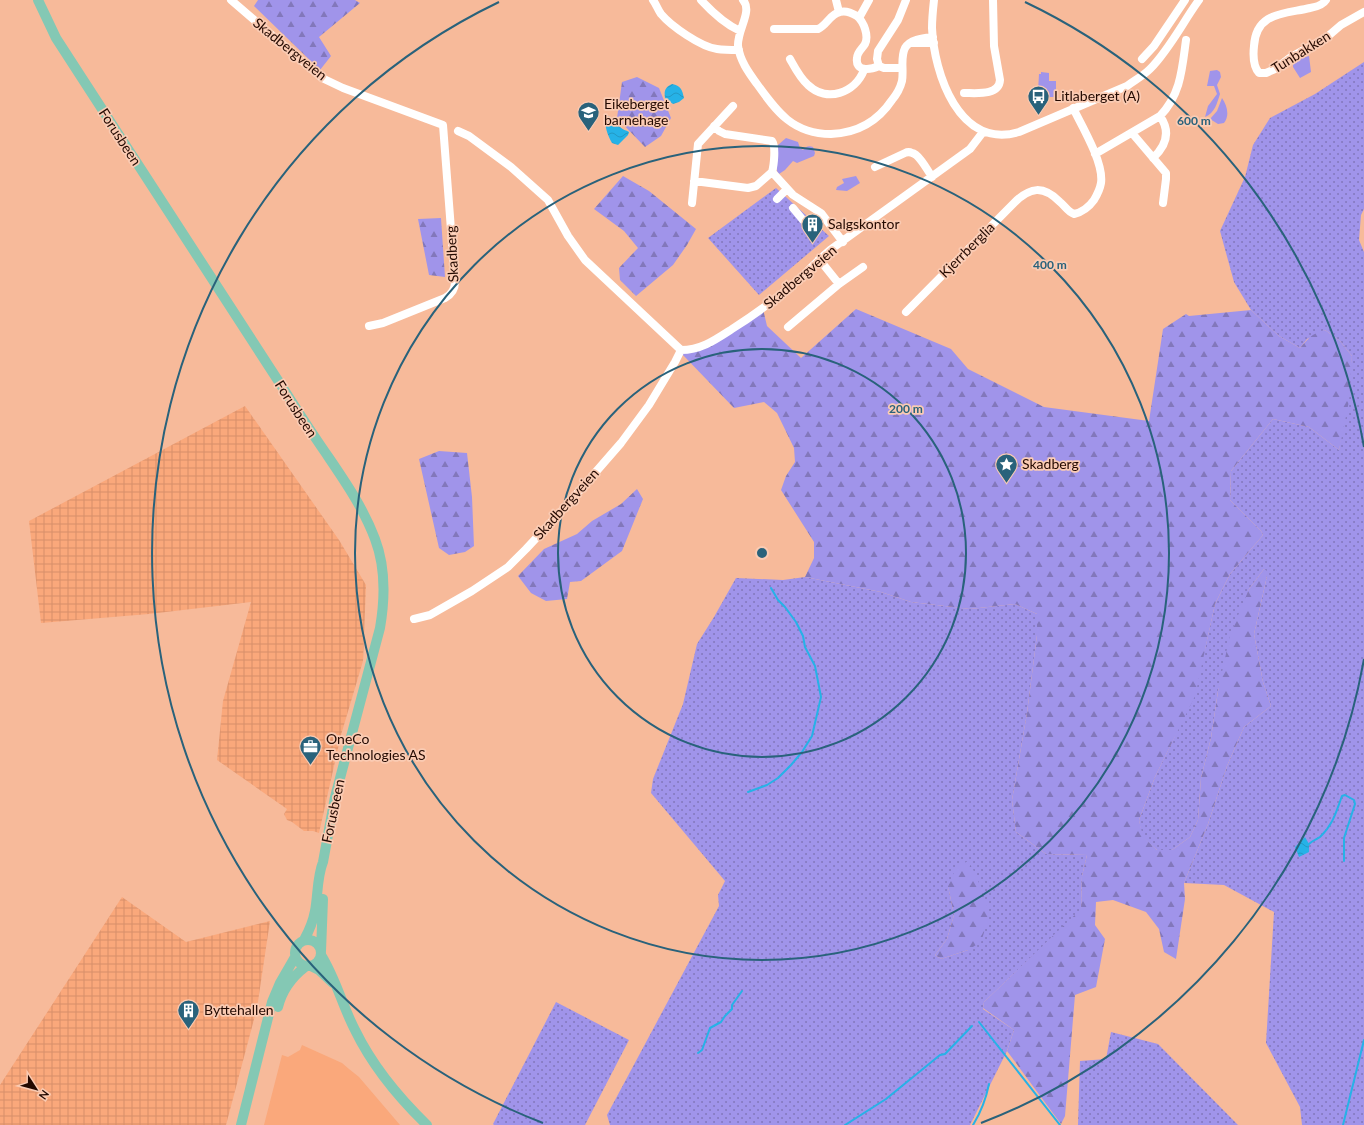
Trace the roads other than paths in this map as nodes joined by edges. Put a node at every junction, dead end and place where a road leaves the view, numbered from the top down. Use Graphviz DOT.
graph roads {
  1 [pos="38,0"];
  2 [pos="230,0"];
  3 [pos="653,0"];
  4 [pos="700,0"];
  5 [pos="743,0"];
  6 [pos="836,0"];
  7 [pos="870,0"];
  8 [pos="906,0"];
  9 [pos="934,0"];
  10 [pos="993,0"];
  11 [pos="1185,0"];
  12 [pos="1199,0"];
  13 [pos="1326,0"];
  14 [pos="839,12"];
  15 [pos="1364,12"];
  16 [pos="859,18"];
  17 [pos="774,29"];
  18 [pos="740,30"];
  19 [pos="933,40"];
  20 [pos="1186,40"];
  21 [pos="739,50"];
  22 [pos="790,59"];
  23 [pos="1142,59"];
  24 [pos="879,66"];
  25 [pos="901,68"];
  26 [pos="864,70"];
  27 [pos="964,94"];
  28 [pos="733,106"];
  29 [pos="1073,108"];
  30 [pos="1160,116"];
  31 [pos="443,125"];
  32 [pos="714,126"];
  33 [pos="981,130"];
  34 [pos="458,131"];
  35 [pos="1132,132"];
  36 [pos="1095,154"];
  37 [pos="1153,158"];
  38 [pos="875,166"];
  39 [pos="772,172"];
  40 [pos="932,177"];
  41 [pos="694,181"];
  42 [pos="787,189"];
  43 [pos="777,199"];
  44 [pos="692,203"];
  45 [pos="1163,203"];
  46 [pos="793,208"];
  47 [pos="803,220"];
  48 [pos="843,242"];
  49 [pos="819,259"];
  50 [pos="863,267"];
  51 [pos="839,284"];
  52 [pos="906,312"];
  53 [pos="369,326"];
  54 [pos="788,327"];
  55 [pos="681,350"];
  56 [pos="414,619"];
  57 [pos="323,862"];
  58 [pos="304,940"];
  59 [pos="321,953"];
  60 [pos="295,957"];
  61 [pos="308,967"];
  62 [pos="336,987"];
  63 [pos="241,1125"];
  64 [pos="246,1125"];
  65 [pos="427,1125"];
  1 -- 57 [label="main road, Forusbeen"];
  2 -- 31 [label="street, Skadbergveien"];
  3 -- 21 [label="street"];
  4 -- 18 [label="street"];
  5 -- 18 [label="street"];
  6 -- 14 [label="street"];
  7 -- 16 [label="street"];
  8 -- 24 [label="street"];
  9 -- 19 [label="street"];
  10 -- 27 [label="street"];
  11 -- 23 [label="street"];
  12 -- 29 [label="street"];
  13 -- 15 [label="street, Tunbakken"];
  14 -- 16 [label="street"];
  14 -- 17 [label="street"];
  16 -- 26 [label="street"];
  18 -- 21 [label="street"];
  19 -- 25 [label="street"];
  19 -- 33 [label="street"];
  20 -- 30 [label="street"];
  21 -- 25 [label="street"];
  22 -- 26 [label="street"];
  24 -- 25 [label="street"];
  24 -- 26 [label="street"];
  28 -- 32 [label="street"];
  29 -- 33 [label="street"];
  29 -- 36 [label="street"];
  30 -- 35 [label="street"];
  30 -- 37 [label="street"];
  31 -- 53 [label="street, Skadberg"];
  32 -- 39 [label="street"];
  32 -- 41 [label="street"];
  33 -- 40 [label="street, Skadbergveien"];
  34 -- 55 [label="street"];
  35 -- 36 [label="street"];
  35 -- 37 [label="street"];
  36 -- 52 [label="street, Kjerrberglia"];
  37 -- 45 [label="street"];
  38 -- 40 [label="street"];
  39 -- 41 [label="street"];
  39 -- 42 [label="street"];
  40 -- 48 [label="street, Skadbergveien"];
  41 -- 44 [label="street"];
  42 -- 43 [label="street"];
  42 -- 48 [label="street"];
  46 -- 47 [label="street"];
  48 -- 49 [label="street, Skadbergveien"];
  49 -- 51 [label="street"];
  49 -- 55 [label="street, Skadbergveien"];
  50 -- 51 [label="street"];
  51 -- 54 [label="street"];
  55 -- 56 [label="street, Skadbergveien"];
  57 -- 58 [label="main road, Forusbeen"];
  57 -- 59 [label="main road, Forusbeen"];
  58 -- 59 [label="main road"];
  58 -- 60 [label="main road"];
  59 -- 61 [label="main road"];
  59 -- 62 [label="main road, Forusbeen"];
  60 -- 61 [label="main road"];
  60 -- 63 [label="main road"];
  61 -- 62 [label="main road, Forusbeen"];
  61 -- 64 [label="main road"];
  62 -- 65 [label="main road, Forusbeen"];
}
